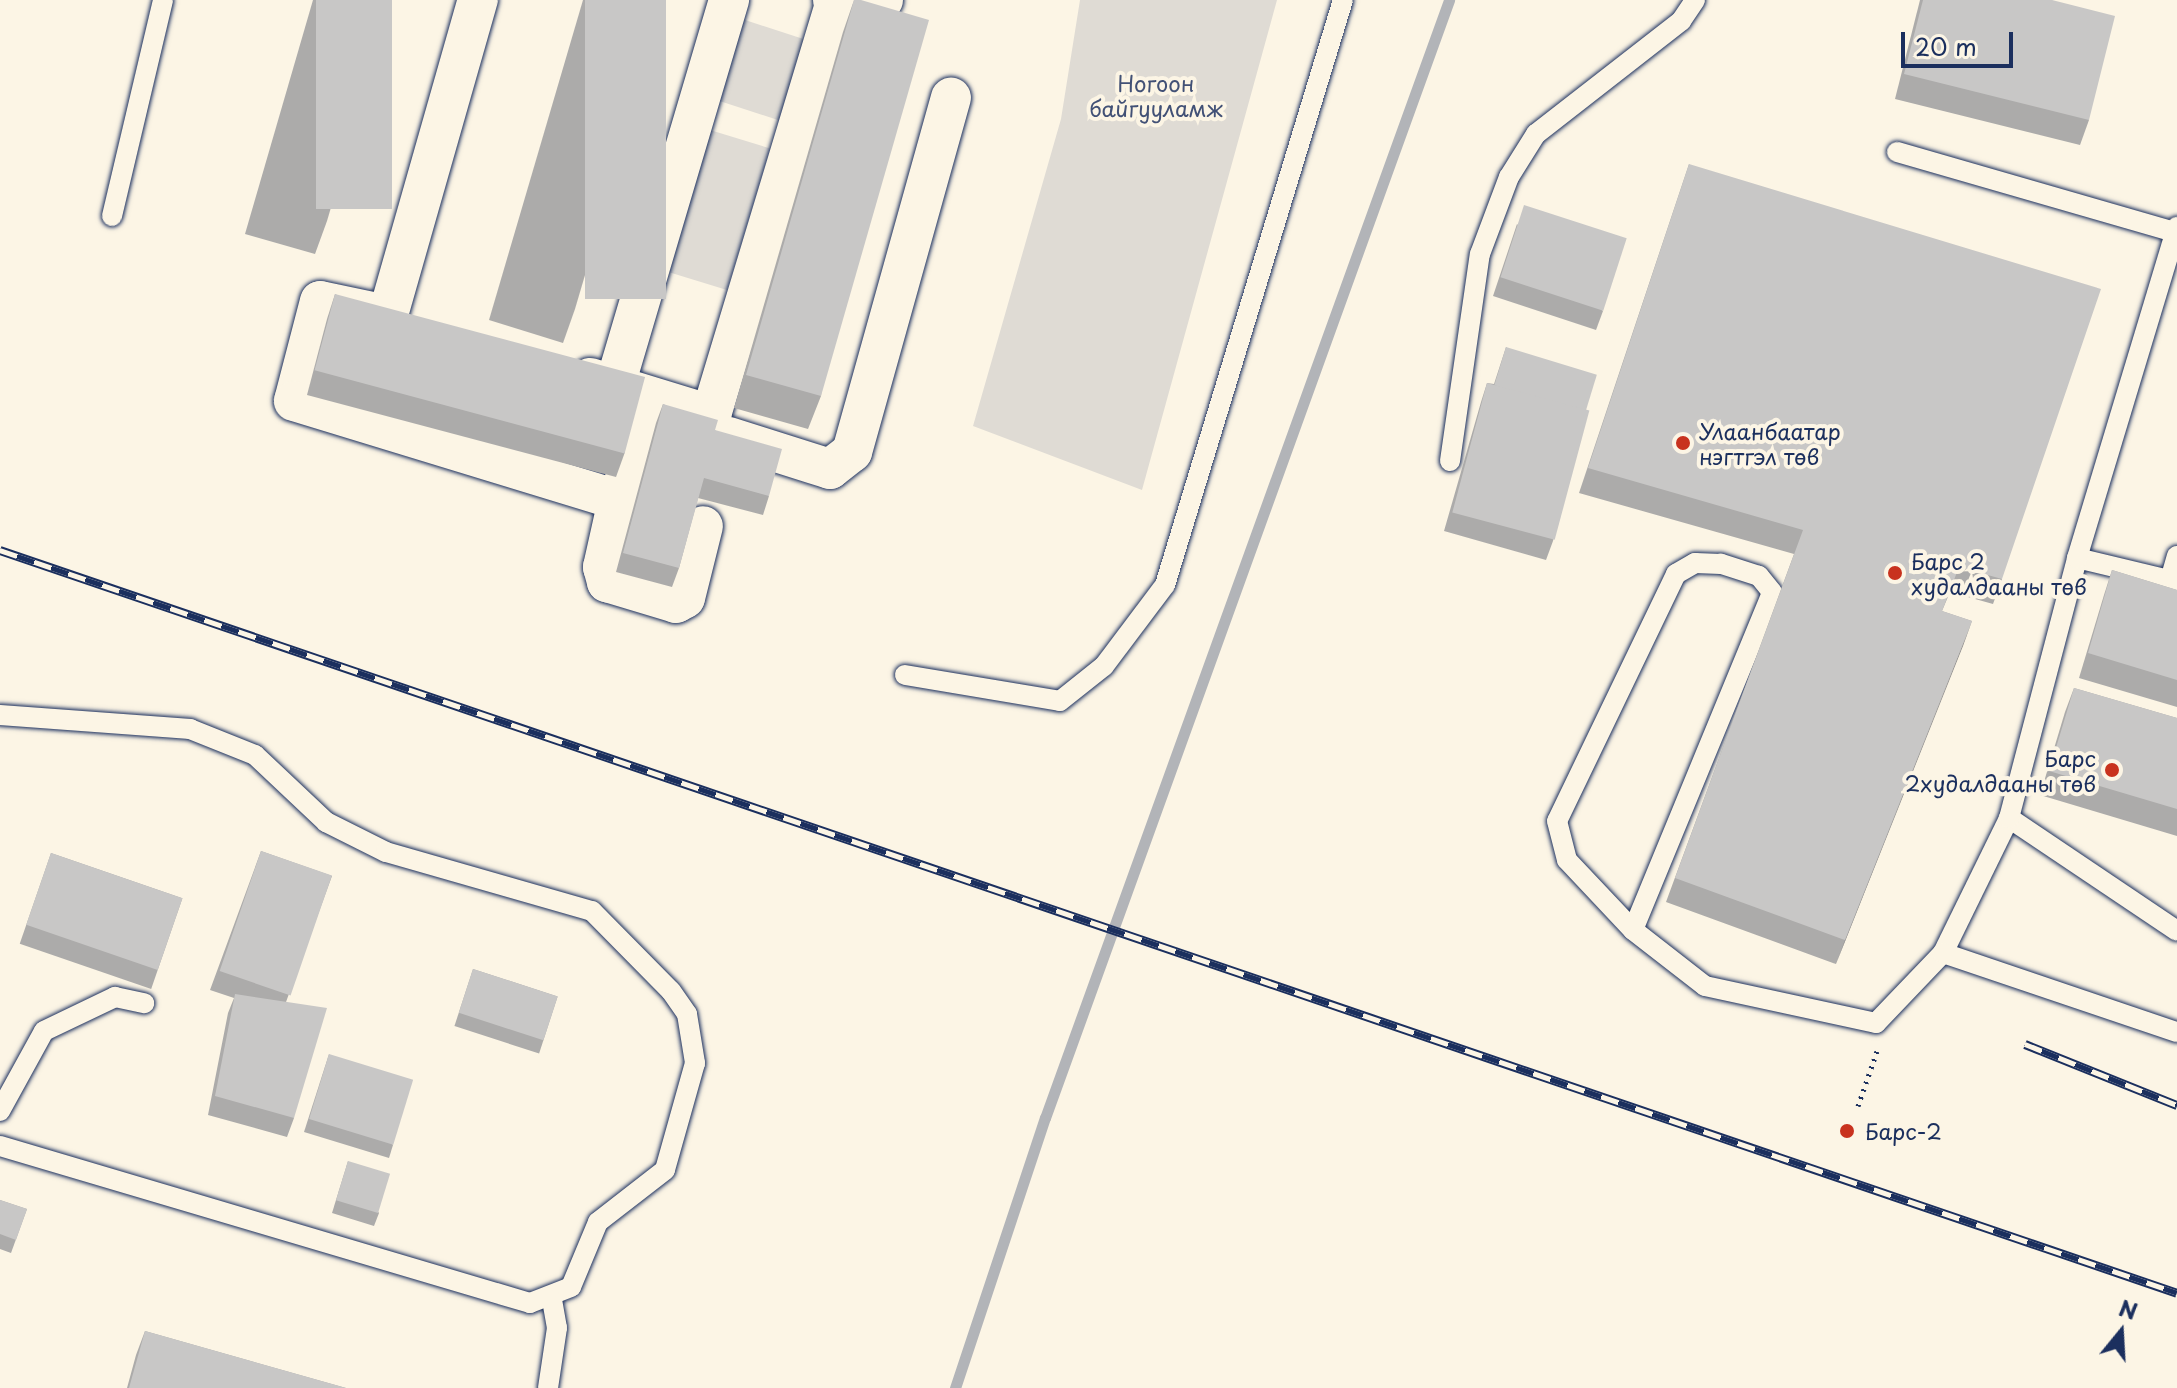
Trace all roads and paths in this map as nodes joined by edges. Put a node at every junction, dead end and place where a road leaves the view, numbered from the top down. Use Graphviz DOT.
graph roads {
  1 [pos="163,0"];
  2 [pos="478,0"];
  3 [pos="729,0"];
  4 [pos="883,0"];
  5 [pos="1343,0"];
  6 [pos="1695,0"];
  7 [pos="835,1"];
  8 [pos="951,98"];
  9 [pos="1897,152"];
  10 [pos="112,216"];
  11 [pos="2176,231"];
  12 [pos="2168,290"];
  13 [pos="388,315"];
  14 [pos="433,329"];
  15 [pos="554,367"];
  16 [pos="615,385"];
  17 [pos="652,397"];
  18 [pos="711,415"];
  19 [pos="1450,461"];
  20 [pos="618,500"];
  21 [pos="703,526"];
  22 [pos="2177,556"];
  23 [pos="2077,558"];
  24 [pos="2173,581"];
  25 [pos="905,675"];
  26 [pos="0,715"];
  27 [pos="2009,818"];
  28 [pos="1633,930"];
  29 [pos="2177,931"];
  30 [pos="1943,953"];
  31 [pos="144,1003"];
  32 [pos="1876,1023"];
  33 [pos="2177,1032"];
  34 [pos="1858,1106"];
  35 [pos="0,1111"];
  36 [pos="0,1146"];
  37 [pos="552,1300"];
  38 [pos="548,1388"];
  1 -- 10 [label="lane"];
  2 -- 13 [label="street"];
  3 -- 16 [label="street"];
  4 -- 7 [label="street"];
  5 -- 25 [label="lane"];
  6 -- 19 [label="lane"];
  7 -- 18 [label="street"];
  8 -- 18 [label="street"];
  9 -- 11 [label="lane"];
  11 -- 12 [label="lane"];
  12 -- 23 [label="lane"];
  13 -- 14 [label="street"];
  13 -- 20 [label="street"];
  15 -- 16 [label="street"];
  16 -- 17 [label="street"];
  17 -- 18 [label="street"];
  17 -- 20 [label="street"];
  20 -- 21 [label="street"];
  22 -- 24 [label="lane"];
  23 -- 24 [label="lane"];
  23 -- 27 [label="lane"];
  26 -- 37 [label="lane"];
  27 -- 29 [label="lane"];
  27 -- 30 [label="lane"];
  28 -- 28 [label="lane"];
  28 -- 32 [label="lane"];
  30 -- 32 [label="lane"];
  30 -- 33 [label="lane"];
  31 -- 35 [label="lane"];
  32 -- 34 [label="path"];
  36 -- 37 [label="lane"];
  37 -- 38 [label="lane"];
}
